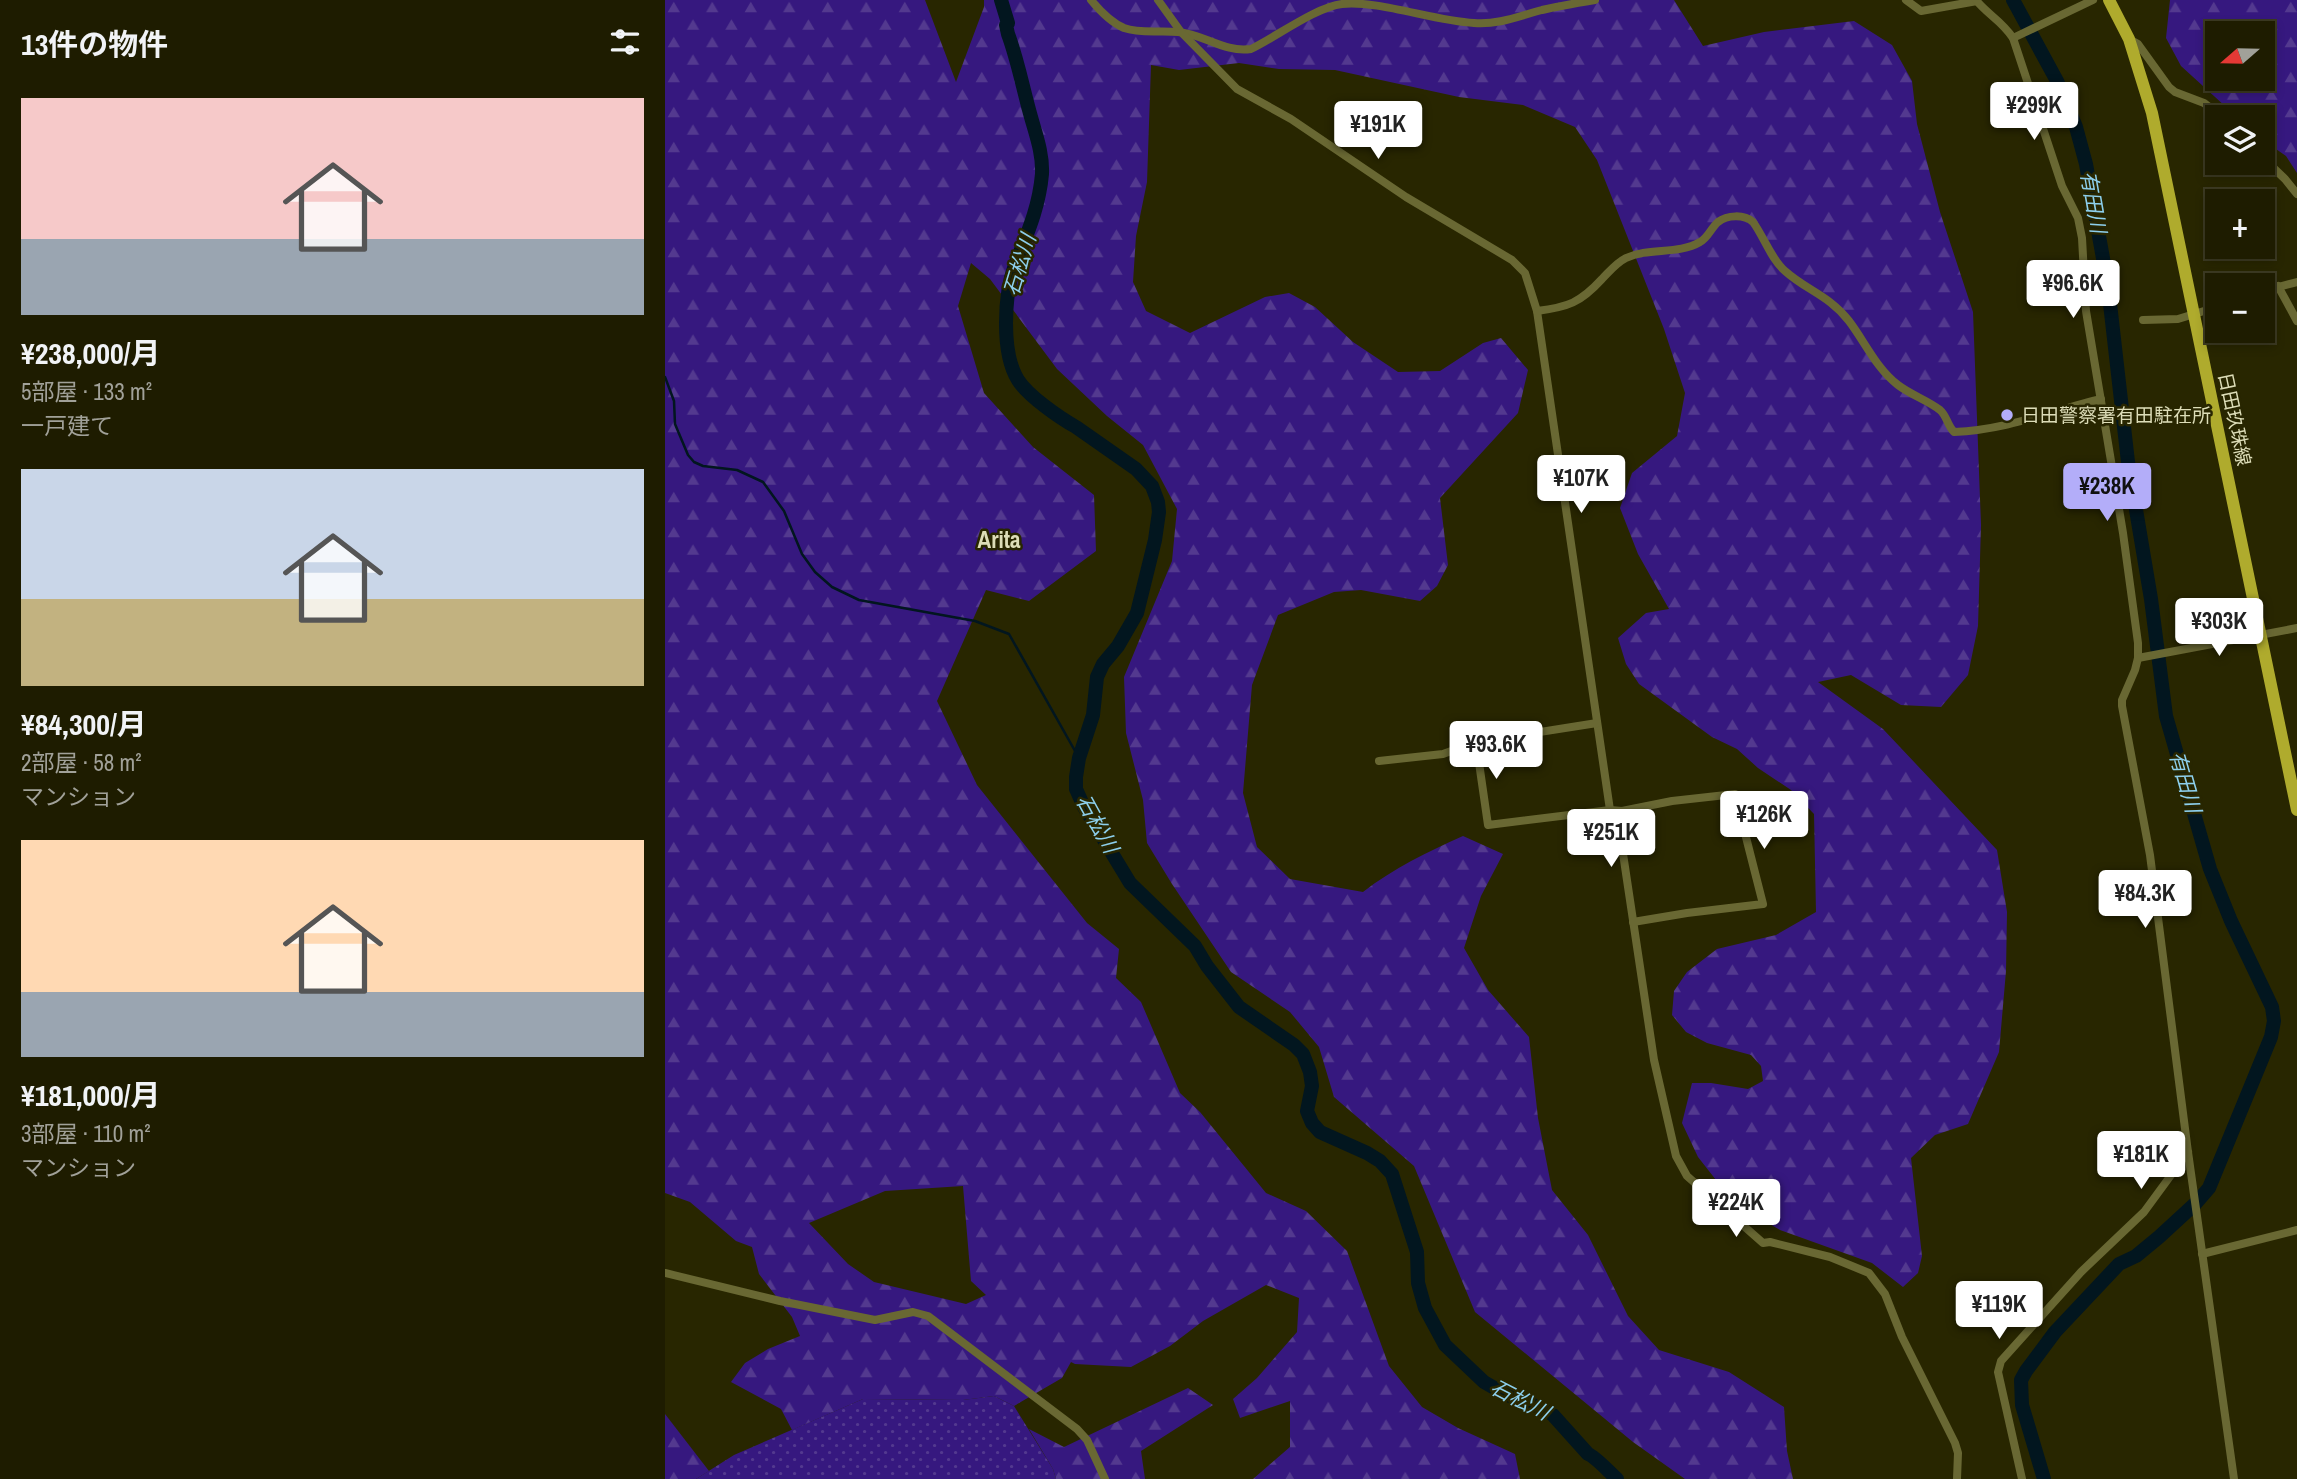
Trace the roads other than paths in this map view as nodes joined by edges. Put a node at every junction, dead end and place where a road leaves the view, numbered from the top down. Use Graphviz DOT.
graph roads {
  1 [pos="1091,0"];
  2 [pos="1158,0"];
  3 [pos="1595,0"];
  4 [pos="1906,0"];
  5 [pos="2093,0"];
  6 [pos="2109,0"];
  7 [pos="1976,1"];
  8 [pos="1181,32"];
  9 [pos="2013,38"];
  10 [pos="2129,39"];
  11 [pos="2207,105"];
  12 [pos="2275,169"];
  13 [pos="2297,194"];
  14 [pos="2297,282"];
  15 [pos="2278,286"];
  16 [pos="2275,287"];
  17 [pos="1537,311"];
  18 [pos="2205,311"];
  19 [pos="2194,315"];
  20 [pos="2143,320"];
  21 [pos="2297,321"];
  22 [pos="2101,399"];
  23 [pos="2297,628"];
  24 [pos="2261,636"];
  25 [pos="2138,658"];
  26 [pos="1597,723"];
  27 [pos="1476,742"];
  28 [pos="1379,761"];
  29 [pos="1610,810"];
  30 [pos="2297,810"];
  31 [pos="1633,922"];
  32 [pos="2188,1155"];
  33 [pos="2297,1230"];
  34 [pos="2202,1254"];
  35 [pos="665,1273"];
  36 [pos="1105,1479"];
  37 [pos="1957,1479"];
  38 [pos="2022,1479"];
  39 [pos="2234,1479"];
  1 -- 8 [label="street"];
  2 -- 8 [label="street"];
  3 -- 8 [label="street"];
  4 -- 7 [label="street"];
  5 -- 9 [label="street"];
  6 -- 10 [label="main road, 日田玖珠線"];
  7 -- 9 [label="street"];
  8 -- 17 [label="street"];
  9 -- 22 [label="street"];
  10 -- 11 [label="street"];
  10 -- 19 [label="main road, 日田玖珠線"];
  12 -- 13 [label="street"];
  14 -- 15 [label="street"];
  15 -- 16 [label="street"];
  15 -- 21 [label="street"];
  17 -- 22 [label="street"];
  17 -- 26 [label="street"];
  18 -- 19 [label="street"];
  19 -- 20 [label="street"];
  19 -- 24 [label="main road, 日田玖珠線"];
  22 -- 25 [label="street"];
  23 -- 24 [label="street"];
  24 -- 25 [label="street"];
  24 -- 30 [label="main road, 日田玖珠線"];
  25 -- 32 [label="street"];
  26 -- 27 [label="street"];
  26 -- 29 [label="street"];
  27 -- 28 [label="street"];
  27 -- 29 [label="street"];
  29 -- 31 [label="street"];
  29 -- 31 [label="street"];
  31 -- 37 [label="street"];
  32 -- 34 [label="street"];
  32 -- 38 [label="street"];
  33 -- 34 [label="street"];
  34 -- 39 [label="street"];
  35 -- 36 [label="street"];
}
